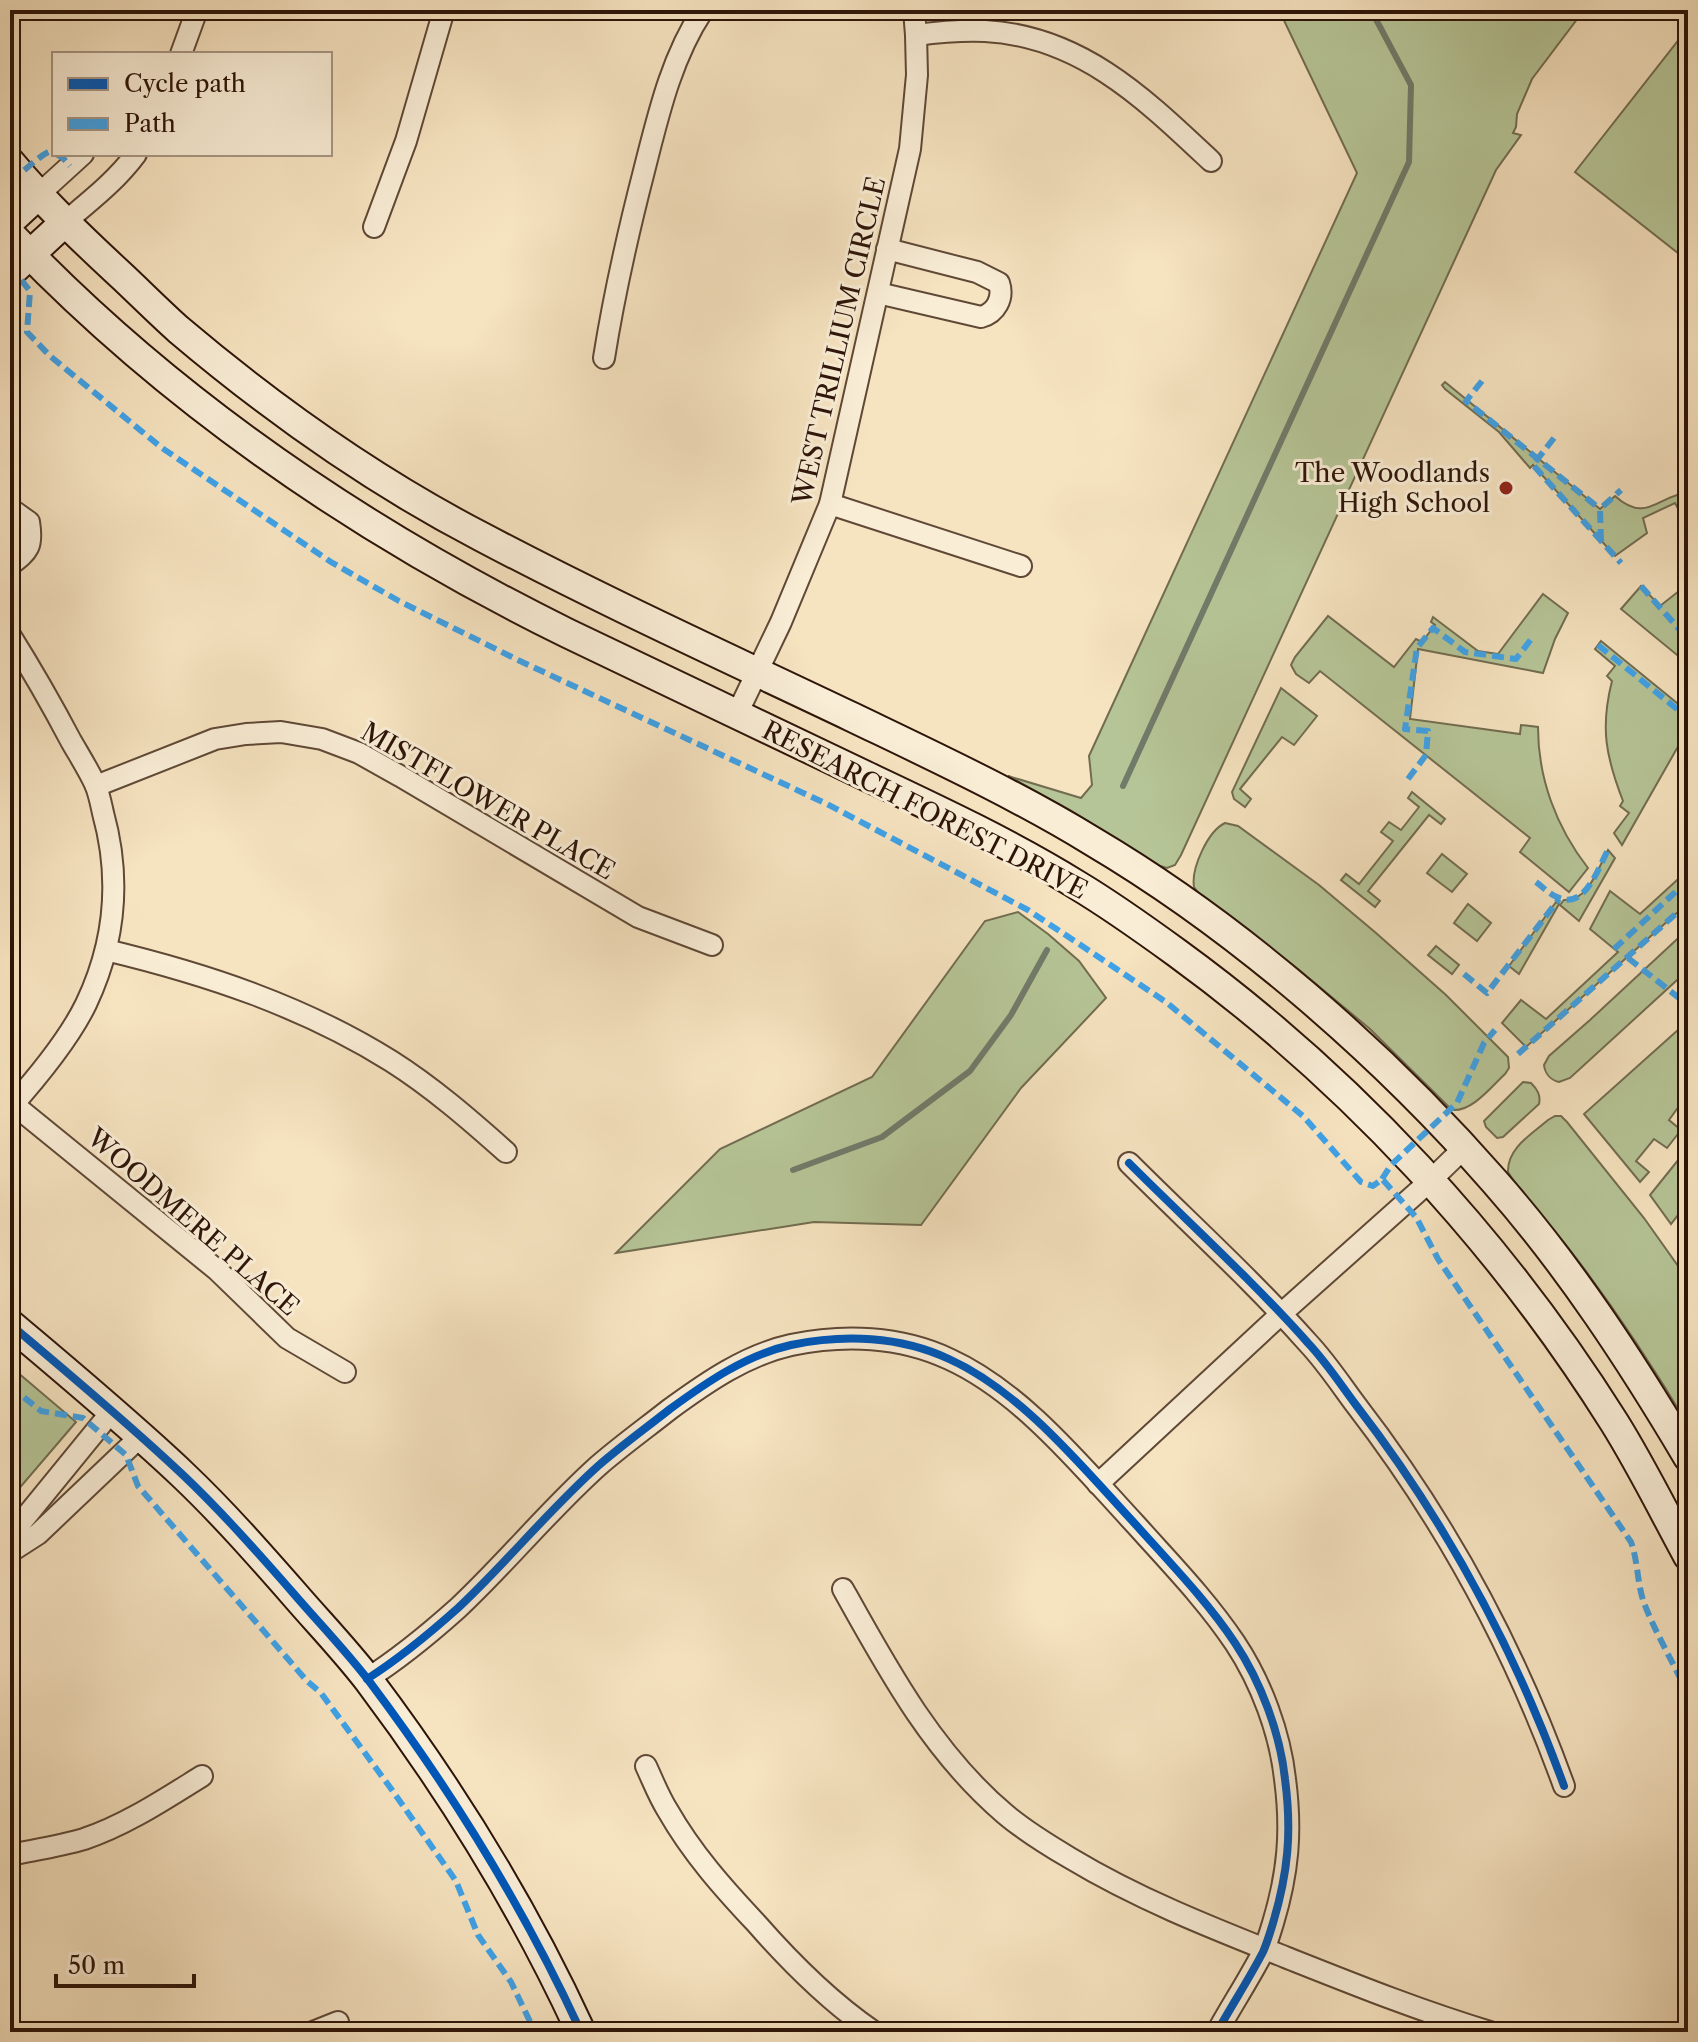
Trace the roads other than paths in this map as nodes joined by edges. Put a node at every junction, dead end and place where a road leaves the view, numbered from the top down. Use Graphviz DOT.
graph roads {
  1 [pos="197,10"];
  2 [pos="444,10"];
  3 [pos="703,10"];
  4 [pos="914,10"];
  5 [pos="916,35"];
  6 [pos="180,52"];
  7 [pos="81,156"];
  8 [pos="135,156"];
  9 [pos="1211,161"];
  10 [pos="10,162"];
  11 [pos="38,195"];
  12 [pos="10,221"];
  13 [pos="64,223"];
  14 [pos="374,227"];
  15 [pos="887,249"];
  16 [pos="16,254"];
  17 [pos="878,293"];
  18 [pos="604,358"];
  19 [pos="830,504"];
  20 [pos="10,514"];
  21 [pos="10,565"];
  22 [pos="1021,566"];
  23 [pos="10,635"];
  24 [pos="757,671"];
  25 [pos="737,714"];
  26 [pos="96,786"];
  27 [pos="712,945"];
  28 [pos="106,950"];
  29 [pos="12,1106"];
  30 [pos="1464,1148"];
  31 [pos="506,1152"];
  32 [pos="1129,1163"];
  33 [pos="1430,1181"];
  34 [pos="1281,1314"];
  35 [pos="10,1324"];
  36 [pos="345,1372"];
  37 [pos="112,1411"];
  38 [pos="141,1436"];
  39 [pos="1688,1457"];
  40 [pos="1098,1484"];
  41 [pos="10,1545"];
  42 [pos="10,1552"];
  43 [pos="1688,1556"];
  44 [pos="843,1589"];
  45 [pos="367,1679"];
  46 [pos="646,1766"];
  47 [pos="202,1776"];
  48 [pos="1564,1786"];
  49 [pos="10,1855"];
  50 [pos="1264,1949"];
  51 [pos="338,2022"];
  52 [pos="864,2029"];
  53 [pos="313,2032"];
  54 [pos="581,2032"];
  55 [pos="1217,2032"];
  56 [pos="1490,2032"];
  1 -- 6 [label="street"];
  2 -- 14 [label="street"];
  3 -- 18 [label="street"];
  4 -- 5 [label="street, WEST TRILLIUM CIRCLE"];
  5 -- 9 [label="street"];
  5 -- 15 [label="street, WEST TRILLIUM CIRCLE"];
  7 -- 11 [label="street"];
  8 -- 13 [label="street"];
  10 -- 11 [label="main road, RESEARCH FOREST DRIVE"];
  11 -- 12 [label="main road"];
  11 -- 13 [label="main road, RESEARCH FOREST DRIVE"];
  13 -- 16 [label="main road"];
  13 -- 24 [label="main road, RESEARCH FOREST DRIVE"];
  15 -- 17 [label="street, WEST TRILLIUM CIRCLE"];
  15 -- 17 [label="street"];
  16 -- 25 [label="main road, RESEARCH FOREST DRIVE"];
  17 -- 19 [label="street, WEST TRILLIUM CIRCLE"];
  19 -- 22 [label="street"];
  19 -- 24 [label="street, WEST TRILLIUM CIRCLE"];
  20 -- 21 [label="street"];
  23 -- 26 [label="street"];
  24 -- 25 [label="street, WEST TRILLIUM CIRCLE"];
  24 -- 30 [label="main road, RESEARCH FOREST DRIVE"];
  25 -- 33 [label="main road, RESEARCH FOREST DRIVE"];
  26 -- 27 [label="street, MISTFLOWER PLACE"];
  26 -- 28 [label="street"];
  28 -- 29 [label="street"];
  28 -- 31 [label="street"];
  29 -- 36 [label="street, WOODMERE PLACE"];
  30 -- 33 [label="street"];
  30 -- 39 [label="main road, RESEARCH FOREST DRIVE"];
  32 -- 34 [label="street"];
  33 -- 34 [label="street"];
  33 -- 43 [label="main road, RESEARCH FOREST DRIVE"];
  34 -- 40 [label="street"];
  34 -- 48 [label="street"];
  35 -- 37 [label="main road"];
  37 -- 38 [label="main road"];
  37 -- 41 [label="street"];
  38 -- 42 [label="street"];
  38 -- 45 [label="main road"];
  40 -- 45 [label="street"];
  40 -- 50 [label="street"];
  44 -- 50 [label="street"];
  45 -- 54 [label="main road"];
  46 -- 52 [label="street"];
  47 -- 49 [label="street"];
  50 -- 55 [label="street"];
  50 -- 56 [label="street"];
  51 -- 53 [label="street"];
}
